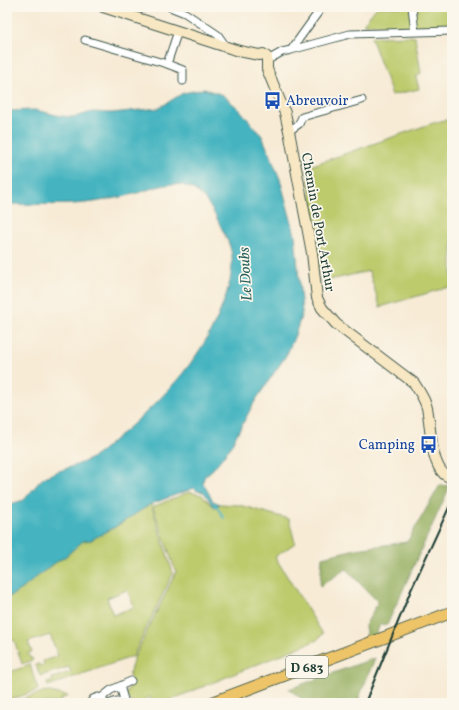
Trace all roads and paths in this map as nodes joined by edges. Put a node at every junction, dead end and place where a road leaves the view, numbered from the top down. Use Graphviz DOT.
graph roads {
  1 [pos="103,7"];
  2 [pos="170,7"];
  3 [pos="322,7"];
  4 [pos="412,7"];
  5 [pos="121,10"];
  6 [pos="178,31"];
  7 [pos="452,31"];
  8 [pos="416,32"];
  9 [pos="85,40"];
  10 [pos="222,45"];
  11 [pos="291,50"];
  12 [pos="262,60"];
  13 [pos="167,64"];
  14 [pos="183,81"];
  15 [pos="362,100"];
  16 [pos="289,131"];
  17 [pos="452,479"];
  18 [pos="452,612"];
  19 [pos="452,620"];
  20 [pos="131,682"];
  21 [pos="120,686"];
  22 [pos="102,700"];
  23 [pos="90,703"];
  24 [pos="111,703"];
  25 [pos="125,703"];
  26 [pos="211,703"];
  27 [pos="229,703"];
  1 -- 5 [label="street"];
  2 -- 10 [label="street"];
  3 -- 11 [label="street"];
  4 -- 8 [label="street"];
  5 -- 6 [label="street"];
  6 -- 10 [label="street"];
  6 -- 13 [label="street"];
  7 -- 8 [label="street"];
  8 -- 11 [label="street"];
  9 -- 13 [label="street"];
  10 -- 12 [label="street"];
  11 -- 12 [label="street"];
  12 -- 16 [label="street, Chemin de Port Arthur"];
  13 -- 14 [label="street"];
  15 -- 16 [label="street"];
  16 -- 17 [label="street, Chemin de Port Arthur"];
  18 -- 26 [label="main road, D 683"];
  19 -- 27 [label="main road, D 683"];
  20 -- 21 [label="street"];
  21 -- 22 [label="street"];
  21 -- 25 [label="street"];
  22 -- 23 [label="street"];
  24 -- 25 [label="street"];
}
